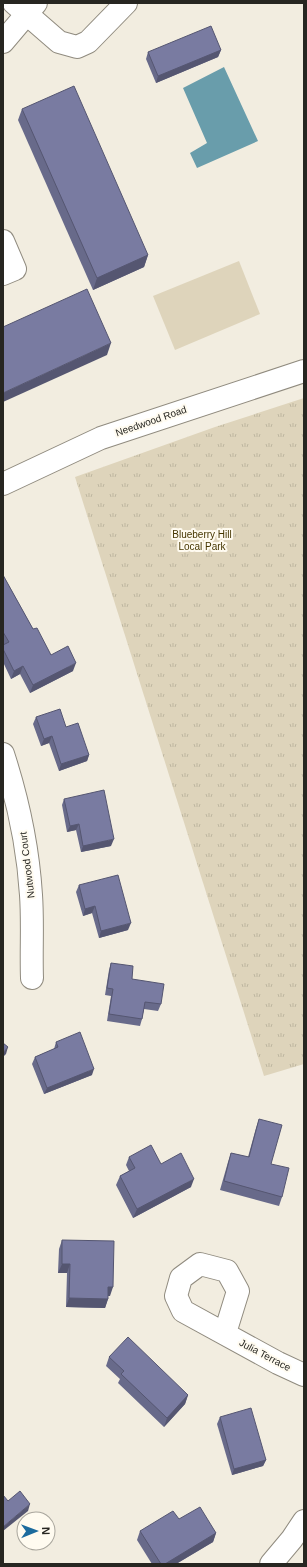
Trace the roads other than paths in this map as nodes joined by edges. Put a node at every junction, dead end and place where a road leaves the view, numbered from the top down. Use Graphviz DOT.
graph roads {
  1 [pos="126,3"];
  2 [pos="26,6"];
  3 [pos="3,42"];
  4 [pos="3,241"];
  5 [pos="3,274"];
  6 [pos="304,371"];
  7 [pos="3,484"];
  8 [pos="3,754"];
  9 [pos="32,978"];
  10 [pos="226,1334"];
  11 [pos="304,1375"];
  12 [pos="304,1521"];
  13 [pos="272,1564"];
  1 -- 2 [label="street"];
  2 -- 3 [label="street"];
  4 -- 5 [label="street"];
  6 -- 7 [label="street, Needwood Road"];
  8 -- 9 [label="street, Nutwood Court"];
  10 -- 11 [label="street, Julia Terrace"];
  12 -- 13 [label="street"];
}
